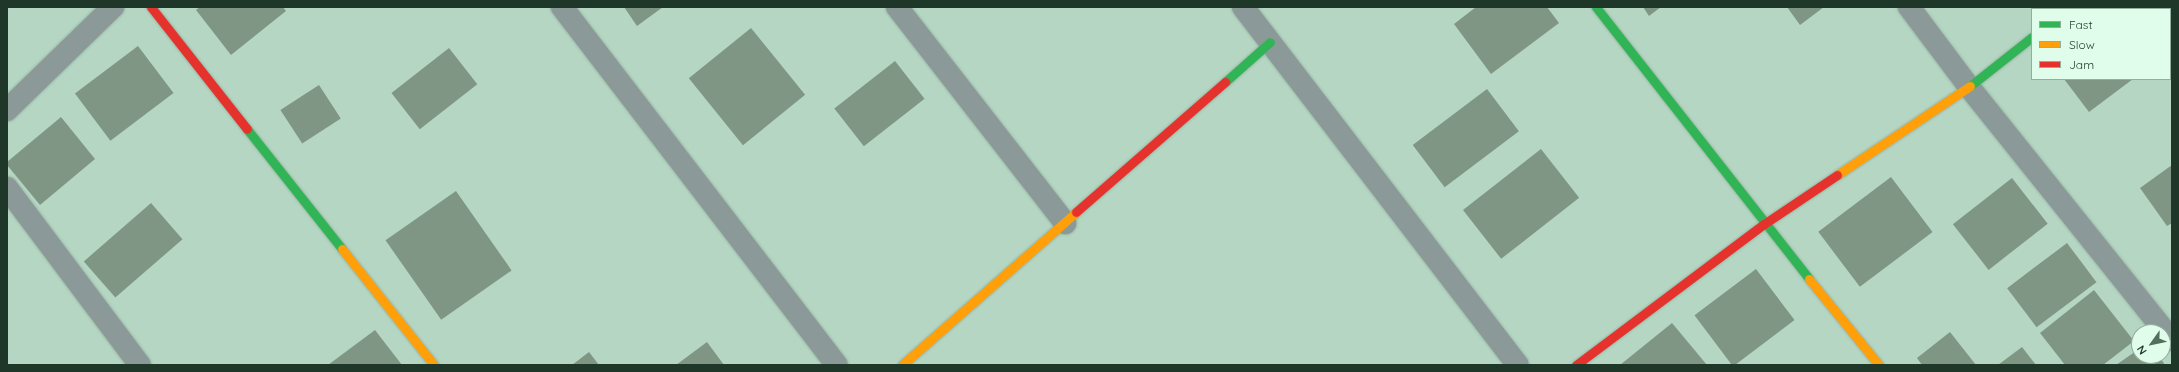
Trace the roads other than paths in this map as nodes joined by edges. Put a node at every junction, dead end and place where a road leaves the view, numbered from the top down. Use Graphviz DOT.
graph roads {
  1 [pos="113,7"];
  2 [pos="151,7"];
  3 [pos="562,7"];
  4 [pos="897,7"];
  5 [pos="1243,7"];
  6 [pos="1596,7"];
  7 [pos="1909,7"];
  8 [pos="2031,38"];
  9 [pos="1270,42"];
  10 [pos="1969,88"];
  11 [pos="7,110"];
  12 [pos="7,188"];
  13 [pos="1065,223"];
  14 [pos="1764,224"];
  15 [pos="2172,340"];
  16 [pos="140,365"];
  17 [pos="434,365"];
  18 [pos="837,365"];
  19 [pos="902,365"];
  20 [pos="1518,365"];
  21 [pos="1576,365"];
  22 [pos="1879,365"];
  1 -- 11 [label="street"];
  2 -- 17 [label="street"];
  3 -- 18 [label="street"];
  4 -- 13 [label="street"];
  5 -- 9 [label="street"];
  6 -- 14 [label="street"];
  7 -- 10 [label="street"];
  8 -- 10 [label="street"];
  9 -- 13 [label="street"];
  9 -- 20 [label="street"];
  10 -- 14 [label="street"];
  10 -- 15 [label="street"];
  12 -- 16 [label="street"];
  13 -- 19 [label="street"];
  14 -- 21 [label="street"];
  14 -- 22 [label="street"];
}
